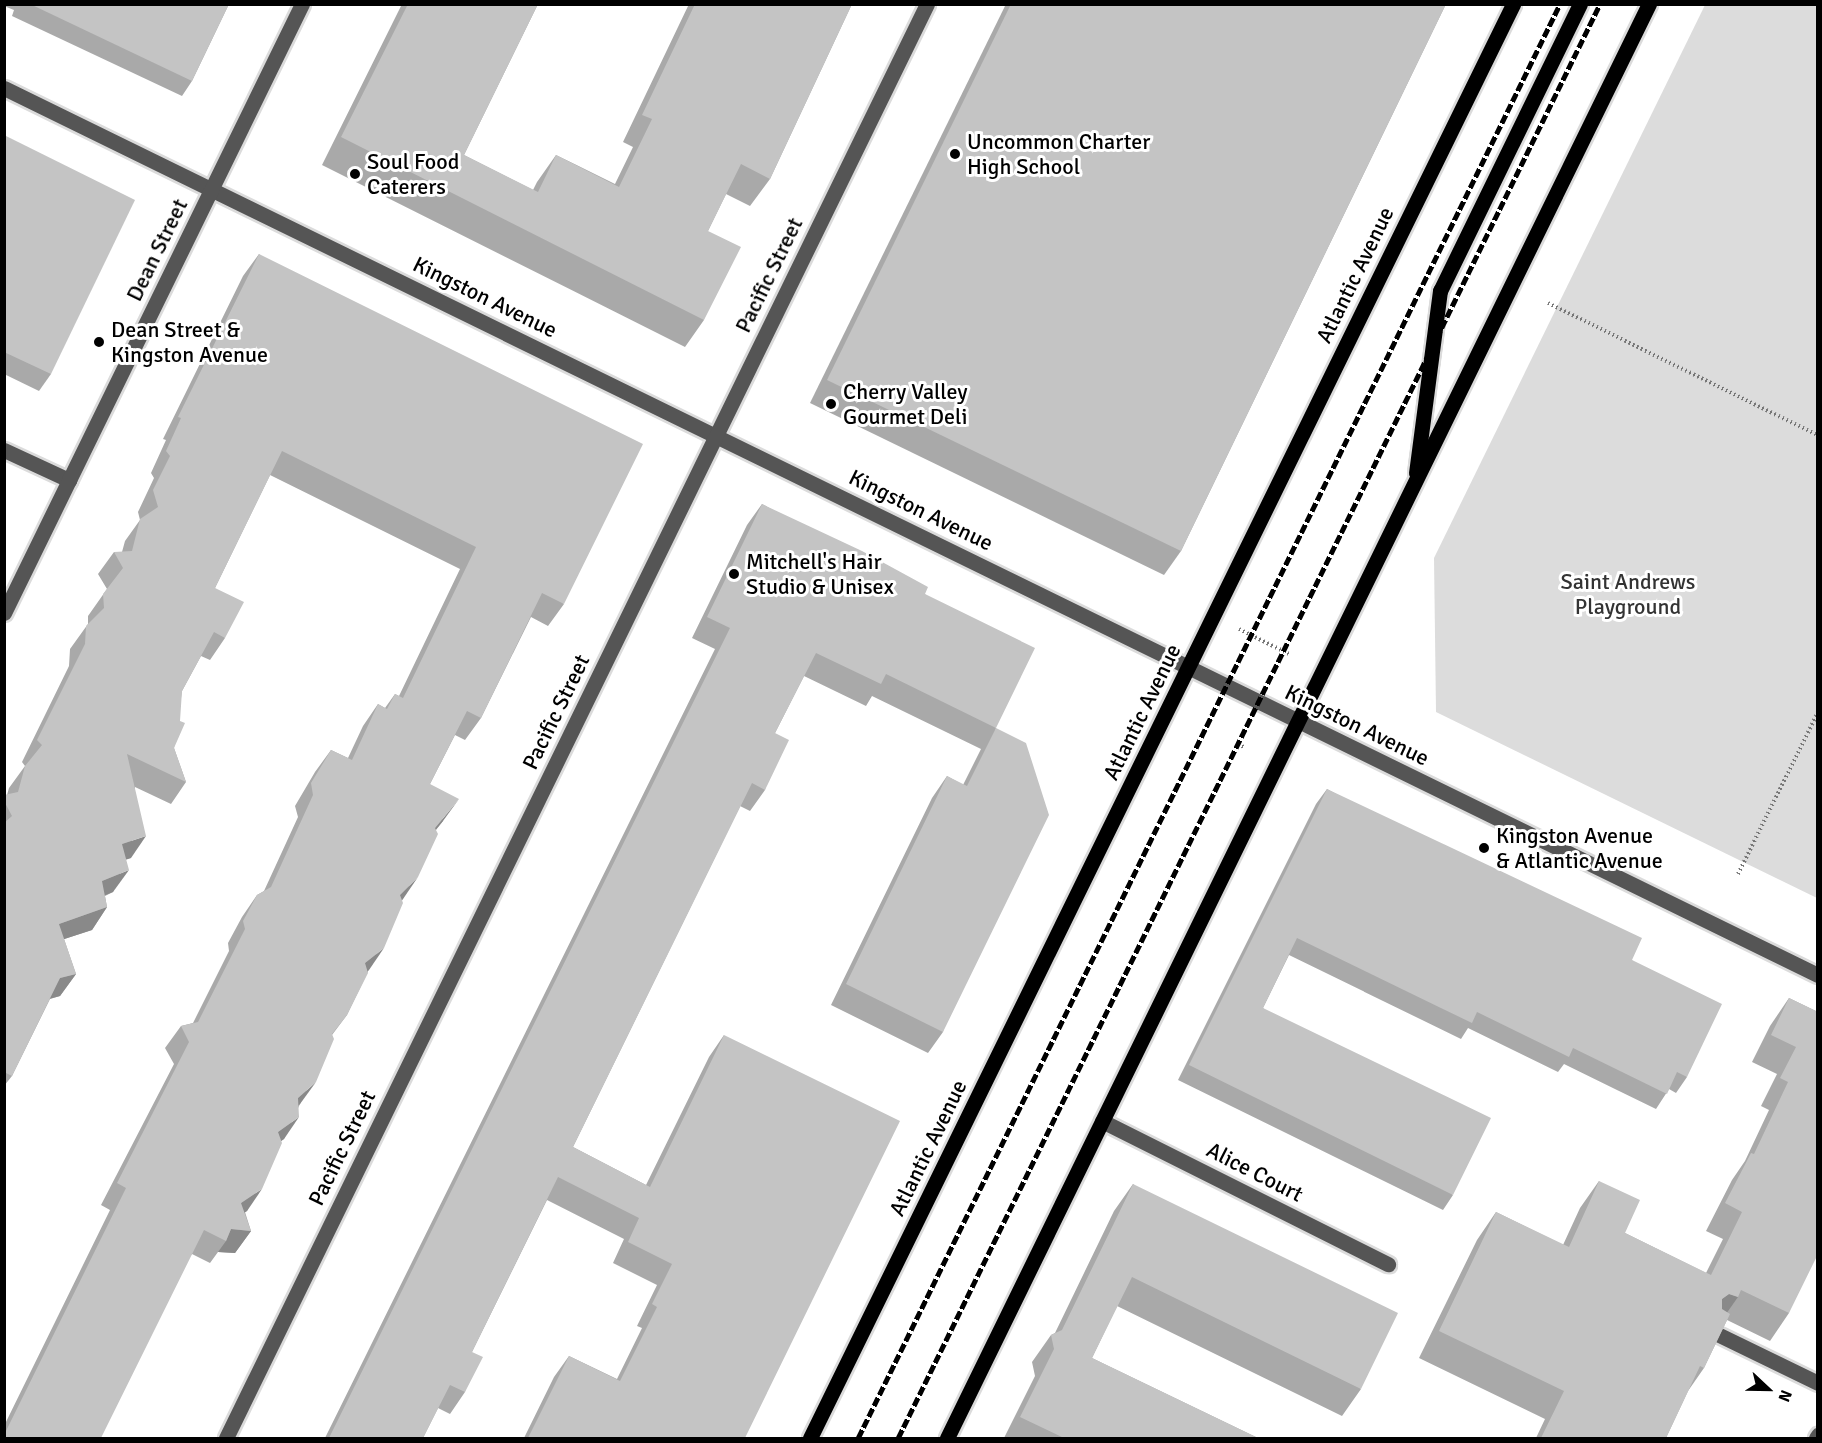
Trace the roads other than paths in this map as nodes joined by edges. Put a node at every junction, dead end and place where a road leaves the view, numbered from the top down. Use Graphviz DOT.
graph roads {
  1 [pos="302,4"];
  2 [pos="927,4"];
  3 [pos="1513,4"];
  4 [pos="1580,4"];
  5 [pos="1649,4"];
  6 [pos="4,88"];
  7 [pos="212,189"];
  8 [pos="716,435"];
  9 [pos="4,450"];
  10 [pos="69,480"];
  11 [pos="1414,484"];
  12 [pos="4,613"];
  13 [pos="1188,667"];
  14 [pos="1298,721"];
  15 [pos="1818,975"];
  16 [pos="1102,1121"];
  17 [pos="1388,1264"];
  18 [pos="1711,1331"];
  19 [pos="1818,1383"];
  20 [pos="226,1438"];
  21 [pos="810,1438"];
  22 [pos="947,1438"];
  1 -- 7 [label="street, Dean Street"];
  2 -- 8 [label="street, Pacific Street"];
  3 -- 13 [label="main road, Atlantic Avenue"];
  4 -- 11 [label="main road"];
  5 -- 11 [label="main road"];
  6 -- 7 [label="street, Kingston Avenue"];
  7 -- 8 [label="street, Kingston Avenue"];
  7 -- 10 [label="street, Dean Street"];
  8 -- 13 [label="street, Kingston Avenue"];
  8 -- 20 [label="street, Pacific Street"];
  9 -- 10 [label="street"];
  10 -- 12 [label="street, Dean Street"];
  11 -- 14 [label="main road"];
  13 -- 14 [label="street, Kingston Avenue"];
  13 -- 21 [label="main road, Atlantic Avenue"];
  14 -- 15 [label="street, Kingston Avenue"];
  14 -- 16 [label="main road"];
  16 -- 17 [label="street, Alice Court"];
  16 -- 22 [label="main road"];
  18 -- 19 [label="street"];
}
